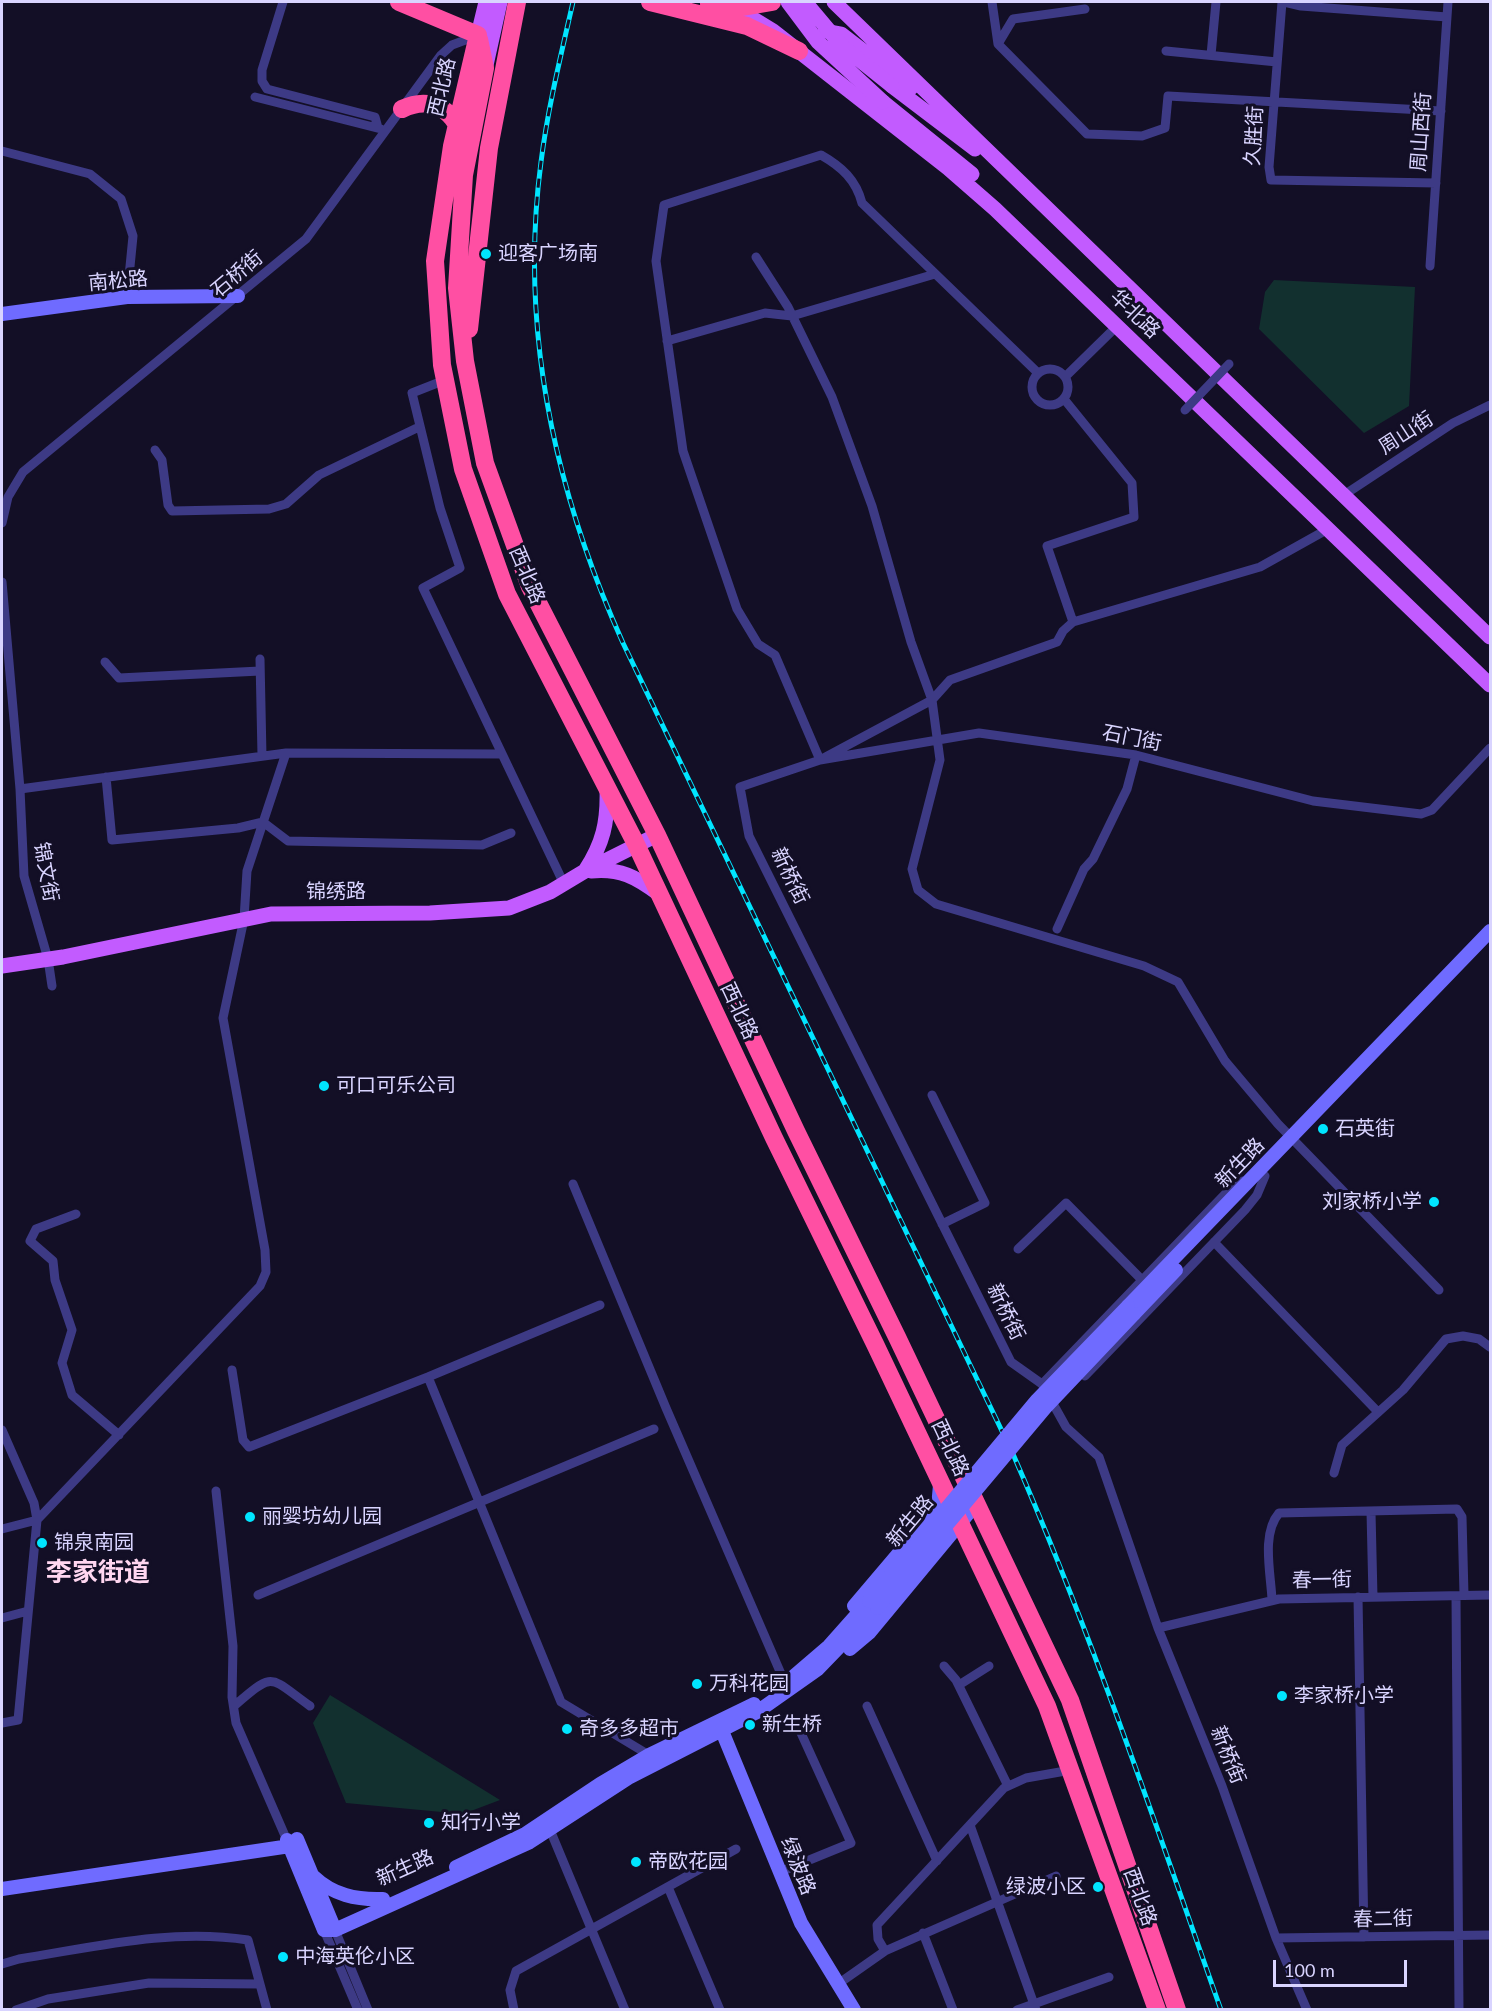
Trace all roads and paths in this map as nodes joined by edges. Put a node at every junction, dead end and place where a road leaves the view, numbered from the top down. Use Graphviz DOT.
graph roads {
  1 [pos="283,2"];
  2 [pos="399,2"];
  3 [pos="428,2"];
  4 [pos="486,2"];
  5 [pos="500,2"];
  6 [pos="517,2"];
  7 [pos="650,2"];
  8 [pos="699,2"];
  9 [pos="772,2"];
  10 [pos="788,2"];
  11 [pos="805,2"];
  12 [pos="834,2"];
  13 [pos="992,2"];
  14 [pos="1216,2"];
  15 [pos="1283,2"];
  16 [pos="1448,2"];
  17 [pos="724,8"];
  18 [pos="845,8"];
  19 [pos="1085,9"];
  20 [pos="1447,17"];
  21 [pos="478,36"];
  22 [pos="998,44"];
  23 [pos="799,51"];
  24 [pos="1166,51"];
  25 [pos="1211,55"];
  26 [pos="1277,62"];
  27 [pos="816,65"];
  28 [pos="485,68"];
  29 [pos="255,98"];
  30 [pos="1274,101"];
  31 [pos="402,109"];
  32 [pos="1441,111"];
  33 [pos="456,123"];
  34 [pos="382,129"];
  35 [pos="969,131"];
  36 [pos="2,151"];
  37 [pos="1436,183"];
  38 [pos="756,256"];
  39 [pos="1430,266"];
  40 [pos="935,274"];
  41 [pos="238,296"];
  42 [pos="127,297"];
  43 [pos="1153,310"];
  44 [pos="2,314"];
  45 [pos="792,316"];
  46 [pos="1117,326"];
  47 [pos="667,342"];
  48 [pos="1145,353"];
  49 [pos="465,361"];
  50 [pos="1229,364"];
  51 [pos="1038,373"];
  52 [pos="1065,377"];
  53 [pos="445,380"];
  54 [pos="1064,399"];
  55 [pos="1491,405"];
  56 [pos="1185,410"];
  57 [pos="419,427"];
  58 [pos="155,450"];
  59 [pos="1344,495"];
  60 [pos="2,523"];
  61 [pos="1328,529"];
  62 [pos="2,582"];
  63 [pos="1073,622"];
  64 [pos="1491,637"];
  65 [pos="260,659"];
  66 [pos="105,662"];
  67 [pos="260,671"];
  68 [pos="1491,685"];
  69 [pos="932,700"];
  70 [pos="938,740"];
  71 [pos="1491,748"];
  72 [pos="286,753"];
  73 [pos="500,754"];
  74 [pos="1136,754"];
  75 [pos="262,756"];
  76 [pos="820,760"];
  77 [pos="106,777"];
  78 [pos="606,786"];
  79 [pos="740,787"];
  80 [pos="20,789"];
  81 [pos="263,822"];
  82 [pos="511,833"];
  83 [pos="657,835"];
  84 [pos="637,845"];
  85 [pos="585,871"];
  86 [pos="564,884"];
  87 [pos="659,894"];
  88 [pos="244,919"];
  89 [pos="1057,929"];
  90 [pos="1491,931"];
  91 [pos="1491,944"];
  92 [pos="48,959"];
  93 [pos="2,966"];
  94 [pos="52,986"];
  95 [pos="932,1095"];
  96 [pos="1294,1141"];
  97 [pos="1263,1173"];
  98 [pos="573,1184"];
  99 [pos="76,1214"];
  100 [pos="942,1224"];
  101 [pos="1214,1242"];
  102 [pos="1018,1250"];
  103 [pos="1142,1280"];
  104 [pos="1439,1290"];
  105 [pos="600,1305"];
  106 [pos="1491,1347"];
  107 [pos="232,1370"];
  108 [pos="428,1377"];
  109 [pos="1042,1384"];
  110 [pos="1054,1407"];
  111 [pos="1026,1409"];
  112 [pos="1378,1412"];
  113 [pos="654,1429"];
  114 [pos="2,1430"];
  115 [pos="119,1435"];
  116 [pos="1334,1473"];
  117 [pos="216,1491"];
  118 [pos="478,1501"];
  119 [pos="958,1508"];
  120 [pos="1371,1512"];
  121 [pos="37,1520"];
  122 [pos="2,1529"];
  123 [pos="934,1553"];
  124 [pos="975,1554"];
  125 [pos="258,1595"];
  126 [pos="1460,1595"];
  127 [pos="1491,1595"];
  128 [pos="1358,1597"];
  129 [pos="1373,1597"];
  130 [pos="1272,1600"];
  131 [pos="873,1605"];
  132 [pos="28,1611"];
  133 [pos="2,1618"];
  134 [pos="1158,1628"];
  135 [pos="944,1666"];
  136 [pos="989,1666"];
  137 [pos="818,1669"];
  138 [pos="785,1683"];
  139 [pos="958,1685"];
  140 [pos="234,1706"];
  141 [pos="310,1706"];
  142 [pos="867,1706"];
  143 [pos="796,1722"];
  144 [pos="2,1723"];
  145 [pos="722,1731"];
  146 [pos="649,1755"];
  147 [pos="1071,1770"];
  148 [pos="1008,1786"];
  149 [pos="548,1825"];
  150 [pos="970,1825"];
  151 [pos="291,1841"];
  152 [pos="736,1849"];
  153 [pos="937,1861"];
  154 [pos="780,1872"];
  155 [pos="312,1874"];
  156 [pos="1056,1876"];
  157 [pos="2,1880"];
  158 [pos="668,1887"];
  159 [pos="2,1889"];
  160 [pos="383,1899"];
  161 [pos="997,1901"];
  162 [pos="330,1927"];
  163 [pos="591,1929"];
  164 [pos="923,1934"];
  165 [pos="1491,1935"];
  166 [pos="1459,1936"];
  167 [pos="1364,1937"];
  168 [pos="1276,1938"];
  169 [pos="885,1951"];
  170 [pos="2,1964"];
  171 [pos="1109,1977"];
  172 [pos="260,1984"];
  173 [pos="838,1984"];
  174 [pos="1034,2007"];
  175 [pos="16,2010"];
  176 [pos="267,2010"];
  177 [pos="358,2010"];
  178 [pos="368,2010"];
  179 [pos="514,2010"];
  180 [pos="625,2010"];
  181 [pos="720,2010"];
  182 [pos="854,2010"];
  183 [pos="953,2010"];
  184 [pos="1017,2010"];
  185 [pos="1157,2010"];
  186 [pos="1177,2010"];
  187 [pos="1307,2010"];
  188 [pos="1459,2010"];
  1 -- 34 [label="street"];
  2 -- 21 [label="highway"];
  3 -- 21 [label="highway"];
  4 -- 21 [label="main road, 西北路"];
  5 -- 28 [label="main road, 西北路"];
  6 -- 49 [label="highway"];
  7 -- 23 [label="highway"];
  8 -- 17 [label="highway"];
  9 -- 17 [label="highway"];
  10 -- 48 [label="main road, bridge"];
  11 -- 43 [label="main road, bridge"];
  12 -- 18 [label="main road, 华北路"];
  13 -- 22 [label="street"];
  14 -- 25 [label="street"];
  15 -- 20 [label="street"];
  15 -- 26 [label="street, 久胜街"];
  16 -- 20 [label="street, 周山西街"];
  17 -- 23 [label="main road, 华北路"];
  18 -- 35 [label="main road, 华北路"];
  19 -- 22 [label="street"];
  20 -- 32 [label="street, 周山西街"];
  21 -- 28 [label="highway"];
  21 -- 31 [label="street, 石桥街"];
  21 -- 33 [label="highway, 西北路"];
  22 -- 30 [label="street"];
  23 -- 27 [label="main road, 华北路"];
  24 -- 25 [label="street"];
  25 -- 26 [label="street"];
  26 -- 30 [label="street, 久胜街"];
  27 -- 35 [label="main road"];
  27 -- 46 [label="main road, 华北路"];
  28 -- 49 [label="highway, 西北路"];
  29 -- 34 [label="street"];
  30 -- 32 [label="street"];
  30 -- 37 [label="street, 久胜街"];
  31 -- 33 [label="highway"];
  31 -- 34 [label="street, 石桥街"];
  32 -- 37 [label="street, 周山西街"];
  33 -- 53 [label="highway, 西北路"];
  34 -- 41 [label="street, 石桥街"];
  35 -- 43 [label="main road, 华北路"];
  36 -- 42 [label="street"];
  37 -- 39 [label="street, 周山西街"];
  38 -- 45 [label="street"];
  40 -- 45 [label="street"];
  40 -- 47 [label="street"];
  40 -- 51 [label="street"];
  41 -- 42 [label="main road, 南松路"];
  41 -- 60 [label="street, 石桥街"];
  42 -- 44 [label="main road, 南松路"];
  43 -- 59 [label="main road, 华北路"];
  45 -- 47 [label="street"];
  45 -- 69 [label="street"];
  46 -- 48 [label="main road, 华北路"];
  46 -- 52 [label="street"];
  47 -- 76 [label="street"];
  48 -- 61 [label="main road, 华北路"];
  49 -- 83 [label="highway, 西北路"];
  50 -- 56 [label="street, bridge"];
  51 -- 52 [label="street"];
  51 -- 54 [label="street"];
  52 -- 54 [label="street"];
  53 -- 57 [label="street"];
  53 -- 78 [label="highway, 西北路"];
  54 -- 63 [label="street"];
  55 -- 59 [label="street, 周山街"];
  57 -- 58 [label="street"];
  57 -- 73 [label="street"];
  59 -- 64 [label="main road, 华北路"];
  61 -- 63 [label="street"];
  61 -- 68 [label="main road, 华北路"];
  62 -- 80 [label="street, 锦文街"];
  63 -- 69 [label="street"];
  65 -- 67 [label="street"];
  66 -- 67 [label="street"];
  67 -- 75 [label="street"];
  69 -- 70 [label="street"];
  69 -- 76 [label="street"];
  70 -- 74 [label="street, 石门街"];
  70 -- 76 [label="street, 石门街"];
  70 -- 96 [label="street"];
  71 -- 74 [label="street, 石门街"];
  72 -- 73 [label="street"];
  72 -- 75 [label="street"];
  72 -- 81 [label="street"];
  73 -- 86 [label="street"];
  74 -- 89 [label="street"];
  75 -- 77 [label="street"];
  76 -- 79 [label="street, 石门街"];
  77 -- 80 [label="street"];
  77 -- 81 [label="street"];
  78 -- 84 [label="highway, 西北路"];
  78 -- 85 [label="main road"];
  79 -- 100 [label="street, 新桥街"];
  80 -- 92 [label="street, 锦文街"];
  81 -- 82 [label="street"];
  81 -- 88 [label="street"];
  83 -- 84 [label="main road, 锦绣路"];
  83 -- 119 [label="highway, 西北路"];
  84 -- 85 [label="main road, 锦绣路"];
  84 -- 87 [label="highway, 西北路"];
  85 -- 86 [label="main road, 锦绣路"];
  85 -- 87 [label="main road"];
  86 -- 88 [label="main road, 锦绣路"];
  87 -- 119 [label="highway, 西北路"];
  88 -- 92 [label="main road, 锦绣路"];
  88 -- 115 [label="street"];
  90 -- 96 [label="main road, 新生路"];
  91 -- 96 [label="main road, 新生路"];
  92 -- 93 [label="main road, 锦绣路"];
  92 -- 94 [label="street, 锦文街"];
  95 -- 100 [label="street"];
  96 -- 97 [label="main road, 新生路"];
  96 -- 104 [label="street"];
  97 -- 101 [label="street"];
  97 -- 103 [label="street"];
  97 -- 131 [label="main road, 新生路, bridge"];
  98 -- 138 [label="street"];
  99 -- 115 [label="street"];
  100 -- 109 [label="street, 新桥街"];
  101 -- 110 [label="street"];
  101 -- 112 [label="street"];
  102 -- 103 [label="street"];
  103 -- 109 [label="street"];
  105 -- 108 [label="street"];
  106 -- 112 [label="street"];
  107 -- 108 [label="street"];
  108 -- 118 [label="street"];
  109 -- 110 [label="street, 新桥街"];
  110 -- 134 [label="street, 新桥街"];
  111 -- 119 [label="street, bridge"];
  112 -- 116 [label="street"];
  113 -- 118 [label="street"];
  114 -- 121 [label="street"];
  115 -- 121 [label="street"];
  117 -- 140 [label="street"];
  118 -- 125 [label="street"];
  118 -- 146 [label="street"];
  119 -- 123 [label="main road"];
  119 -- 124 [label="highway, 西北路"];
  119 -- 138 [label="main road"];
  119 -- 186 [label="highway, 西北路"];
  120 -- 126 [label="street"];
  120 -- 129 [label="street"];
  120 -- 130 [label="street"];
  121 -- 122 [label="street"];
  121 -- 132 [label="street"];
  123 -- 124 [label="main road"];
  123 -- 137 [label="main road"];
  124 -- 147 [label="highway, 西北路"];
  126 -- 127 [label="street, 春一街"];
  126 -- 129 [label="street, 春一街"];
  126 -- 166 [label="street"];
  128 -- 129 [label="street, 春一街"];
  128 -- 130 [label="street, 春一街"];
  128 -- 167 [label="street"];
  130 -- 134 [label="street, 春一街"];
  131 -- 137 [label="main road, 新生路"];
  131 -- 138 [label="main road, 新生路"];
  132 -- 133 [label="street"];
  132 -- 144 [label="street"];
  134 -- 168 [label="street, 新桥街"];
  135 -- 139 [label="street"];
  136 -- 139 [label="street"];
  137 -- 145 [label="main road, 新生路"];
  138 -- 146 [label="main road, 新生路"];
  139 -- 148 [label="street"];
  140 -- 141 [label="street"];
  140 -- 151 [label="street"];
  142 -- 153 [label="street"];
  143 -- 154 [label="street"];
  145 -- 149 [label="main road, 新生路"];
  145 -- 154 [label="main road, 绿波路"];
  146 -- 149 [label="main road, 新生路"];
  147 -- 148 [label="street"];
  147 -- 185 [label="highway, 西北路"];
  148 -- 150 [label="street"];
  149 -- 160 [label="main road, 新生路"];
  149 -- 162 [label="main road, 新生路"];
  149 -- 163 [label="street"];
  150 -- 153 [label="street"];
  150 -- 161 [label="street"];
  151 -- 155 [label="main road"];
  151 -- 157 [label="main road"];
  151 -- 159 [label="main road"];
  151 -- 162 [label="main road"];
  152 -- 158 [label="street"];
  153 -- 169 [label="street"];
  154 -- 173 [label="main road, 绿波路"];
  155 -- 160 [label="main road"];
  155 -- 162 [label="main road"];
  156 -- 161 [label="street"];
  158 -- 163 [label="street"];
  158 -- 181 [label="street"];
  160 -- 162 [label="main road, 新生路"];
  161 -- 164 [label="street"];
  161 -- 174 [label="street"];
  162 -- 177 [label="street"];
  162 -- 178 [label="street"];
  163 -- 179 [label="street"];
  163 -- 180 [label="street"];
  164 -- 169 [label="street"];
  164 -- 183 [label="street"];
  165 -- 166 [label="street, 春二街"];
  166 -- 167 [label="street, 春二街"];
  166 -- 188 [label="street"];
  167 -- 168 [label="street, 春二街"];
  168 -- 187 [label="street, 新桥街"];
  169 -- 173 [label="street"];
  170 -- 172 [label="street"];
  171 -- 174 [label="street"];
  172 -- 175 [label="street"];
  172 -- 176 [label="street"];
  173 -- 182 [label="main road, 绿波路"];
  174 -- 184 [label="street"];
}
